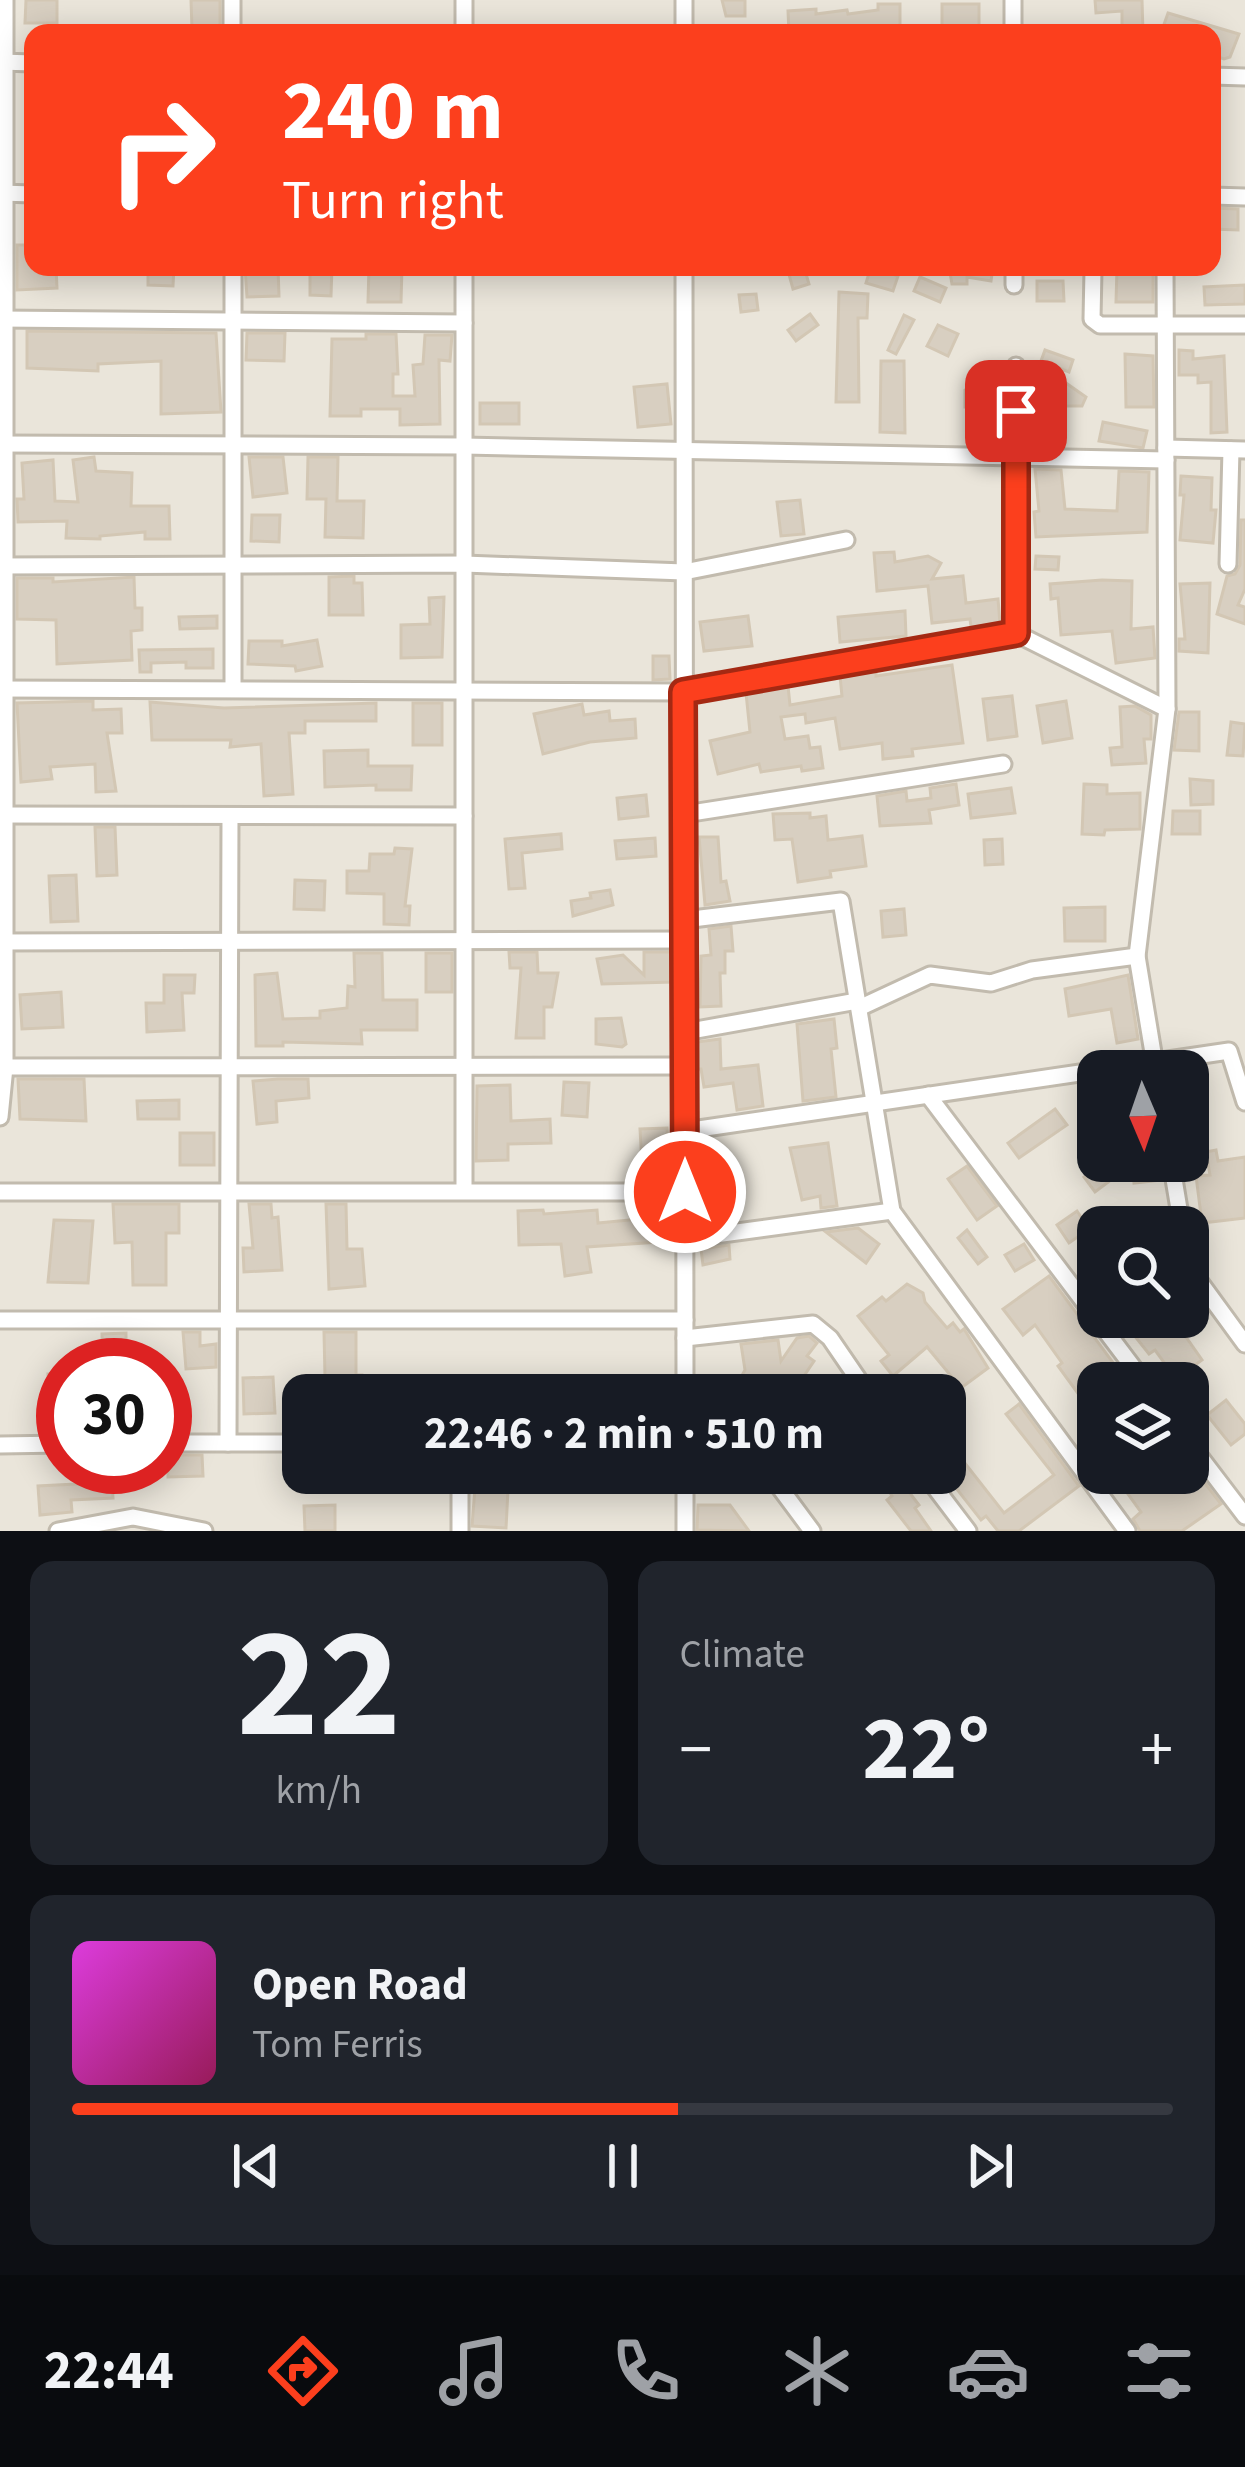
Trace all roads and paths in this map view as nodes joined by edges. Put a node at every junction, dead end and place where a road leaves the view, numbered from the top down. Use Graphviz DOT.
graph roads {
  1 [pos="5,0"];
  2 [pos="3,62"];
  3 [pos="3,193"];
  4 [pos="232,276"];
  5 [pos="464,276"];
  6 [pos="684,276"];
  7 [pos="1093,276"];
  8 [pos="1165,276"];
  9 [pos="2,319"];
  10 [pos="232,321"];
  11 [pos="464,323"];
  12 [pos="1165,323"];
  13 [pos="1245,325"];
  14 [pos="1016,366"];
  15 [pos="2,444"];
  16 [pos="232,445"];
  17 [pos="464,446"];
  18 [pos="684,449"];
  19 [pos="1238,450"];
  20 [pos="1166,454"];
  21 [pos="1016,456"];
  22 [pos="846,540"];
  23 [pos="464,564"];
  24 [pos="1228,564"];
  25 [pos="232,565"];
  26 [pos="3,566"];
  27 [pos="684,572"];
  28 [pos="1016,633"];
  29 [pos="2,688"];
  30 [pos="232,689"];
  31 [pos="464,689"];
  32 [pos="683,692"];
  33 [pos="1167,709"];
  34 [pos="1003,764"];
  35 [pos="685,814"];
  36 [pos="2,815"];
  37 [pos="230,815"];
  38 [pos="464,816"];
  39 [pos="685,920"];
  40 [pos="464,940"];
  41 [pos="685,940"];
  42 [pos="229,941"];
  43 [pos="2,942"];
  44 [pos="1137,956"];
  45 [pos="858,1004"];
  46 [pos="685,1032"];
  47 [pos="1152,1050"];
  48 [pos="1209,1055"];
  49 [pos="685,1066"];
  50 [pos="2,1067"];
  51 [pos="229,1067"];
  52 [pos="464,1067"];
  53 [pos="1077,1076"];
  54 [pos="928,1095"];
  55 [pos="1245,1102"];
  56 [pos="874,1103"];
  57 [pos="0,1117"];
  58 [pos="685,1131"];
  59 [pos="229,1190"];
  60 [pos="464,1191"];
  61 [pos="0,1192"];
  62 [pos="685,1192"];
  63 [pos="892,1211"];
  64 [pos="685,1239"];
  65 [pos="1209,1295"];
  66 [pos="0,1320"];
  67 [pos="685,1320"];
  68 [pos="228,1321"];
  69 [pos="685,1338"];
  70 [pos="1245,1344"];
  71 [pos="1129,1362"];
  72 [pos="685,1374"];
  73 [pos="855,1374"];
  74 [pos="282,1442"];
  75 [pos="192,1443"];
  76 [pos="228,1443"];
  77 [pos="36,1444"];
  78 [pos="0,1445"];
  79 [pos="1209,1469"];
  80 [pos="460,1494"];
  81 [pos="685,1494"];
  82 [pos="785,1494"];
  83 [pos="940,1494"];
  84 [pos="1245,1516"];
  85 [pos="58,1531"];
  86 [pos="204,1531"];
  87 [pos="460,1531"];
  88 [pos="685,1531"];
  89 [pos="812,1531"];
  90 [pos="968,1531"];
  91 [pos="1127,1531"];
  1 -- 2 [label="street"];
  2 -- 3 [label="street"];
  3 -- 9 [label="street"];
  4 -- 10 [label="street"];
  5 -- 11 [label="street"];
  6 -- 18 [label="street"];
  7 -- 12 [label="street"];
  8 -- 12 [label="street"];
  9 -- 10 [label="street"];
  9 -- 15 [label="street"];
  10 -- 11 [label="street"];
  10 -- 16 [label="street"];
  11 -- 17 [label="street"];
  12 -- 13 [label="street"];
  12 -- 20 [label="street"];
  14 -- 21 [label="street"];
  15 -- 16 [label="street"];
  15 -- 26 [label="street"];
  16 -- 17 [label="street"];
  16 -- 25 [label="street"];
  17 -- 18 [label="street"];
  17 -- 23 [label="street"];
  18 -- 21 [label="street"];
  18 -- 27 [label="street"];
  19 -- 20 [label="street"];
  19 -- 24 [label="street"];
  20 -- 21 [label="street"];
  20 -- 33 [label="street"];
  21 -- 28 [label="street"];
  22 -- 27 [label="street"];
  23 -- 25 [label="street"];
  23 -- 27 [label="street"];
  23 -- 31 [label="street"];
  25 -- 26 [label="street"];
  25 -- 30 [label="street"];
  26 -- 29 [label="street"];
  27 -- 32 [label="street"];
  28 -- 32 [label="street"];
  28 -- 33 [label="street"];
  29 -- 30 [label="street"];
  29 -- 36 [label="street"];
  30 -- 31 [label="street"];
  31 -- 32 [label="street"];
  31 -- 38 [label="street"];
  32 -- 35 [label="street"];
  33 -- 44 [label="street"];
  34 -- 35 [label="street"];
  35 -- 39 [label="street"];
  36 -- 37 [label="street"];
  36 -- 43 [label="street"];
  37 -- 38 [label="street"];
  37 -- 42 [label="street"];
  38 -- 40 [label="street"];
  39 -- 41 [label="street"];
  39 -- 45 [label="street"];
  40 -- 41 [label="street"];
  40 -- 42 [label="street"];
  40 -- 52 [label="street"];
  41 -- 46 [label="street"];
  42 -- 43 [label="street"];
  42 -- 51 [label="street"];
  43 -- 50 [label="street"];
  44 -- 45 [label="street"];
  44 -- 47 [label="street"];
  45 -- 46 [label="street"];
  45 -- 56 [label="street"];
  46 -- 49 [label="street"];
  48 -- 55 [label="street"];
  49 -- 52 [label="street"];
  49 -- 58 [label="street"];
  50 -- 51 [label="street"];
  50 -- 57 [label="street"];
  51 -- 52 [label="street"];
  51 -- 59 [label="street"];
  52 -- 60 [label="street"];
  53 -- 54 [label="street"];
  54 -- 56 [label="street"];
  54 -- 71 [label="street"];
  56 -- 58 [label="street"];
  56 -- 63 [label="street"];
  58 -- 62 [label="street"];
  59 -- 60 [label="street"];
  59 -- 61 [label="street"];
  59 -- 68 [label="street"];
  60 -- 62 [label="street"];
  62 -- 64 [label="street"];
  63 -- 64 [label="street"];
  63 -- 91 [label="street"];
  64 -- 67 [label="street"];
  65 -- 70 [label="street"];
  66 -- 68 [label="street"];
  67 -- 68 [label="street"];
  67 -- 69 [label="street"];
  68 -- 76 [label="street"];
  69 -- 72 [label="street"];
  69 -- 73 [label="street"];
  74 -- 76 [label="street"];
  75 -- 76 [label="street"];
  77 -- 78 [label="street"];
  79 -- 84 [label="street"];
  80 -- 87 [label="street"];
  81 -- 88 [label="street"];
  82 -- 89 [label="street"];
  83 -- 90 [label="street"];
  85 -- 86 [label="street"];
}
